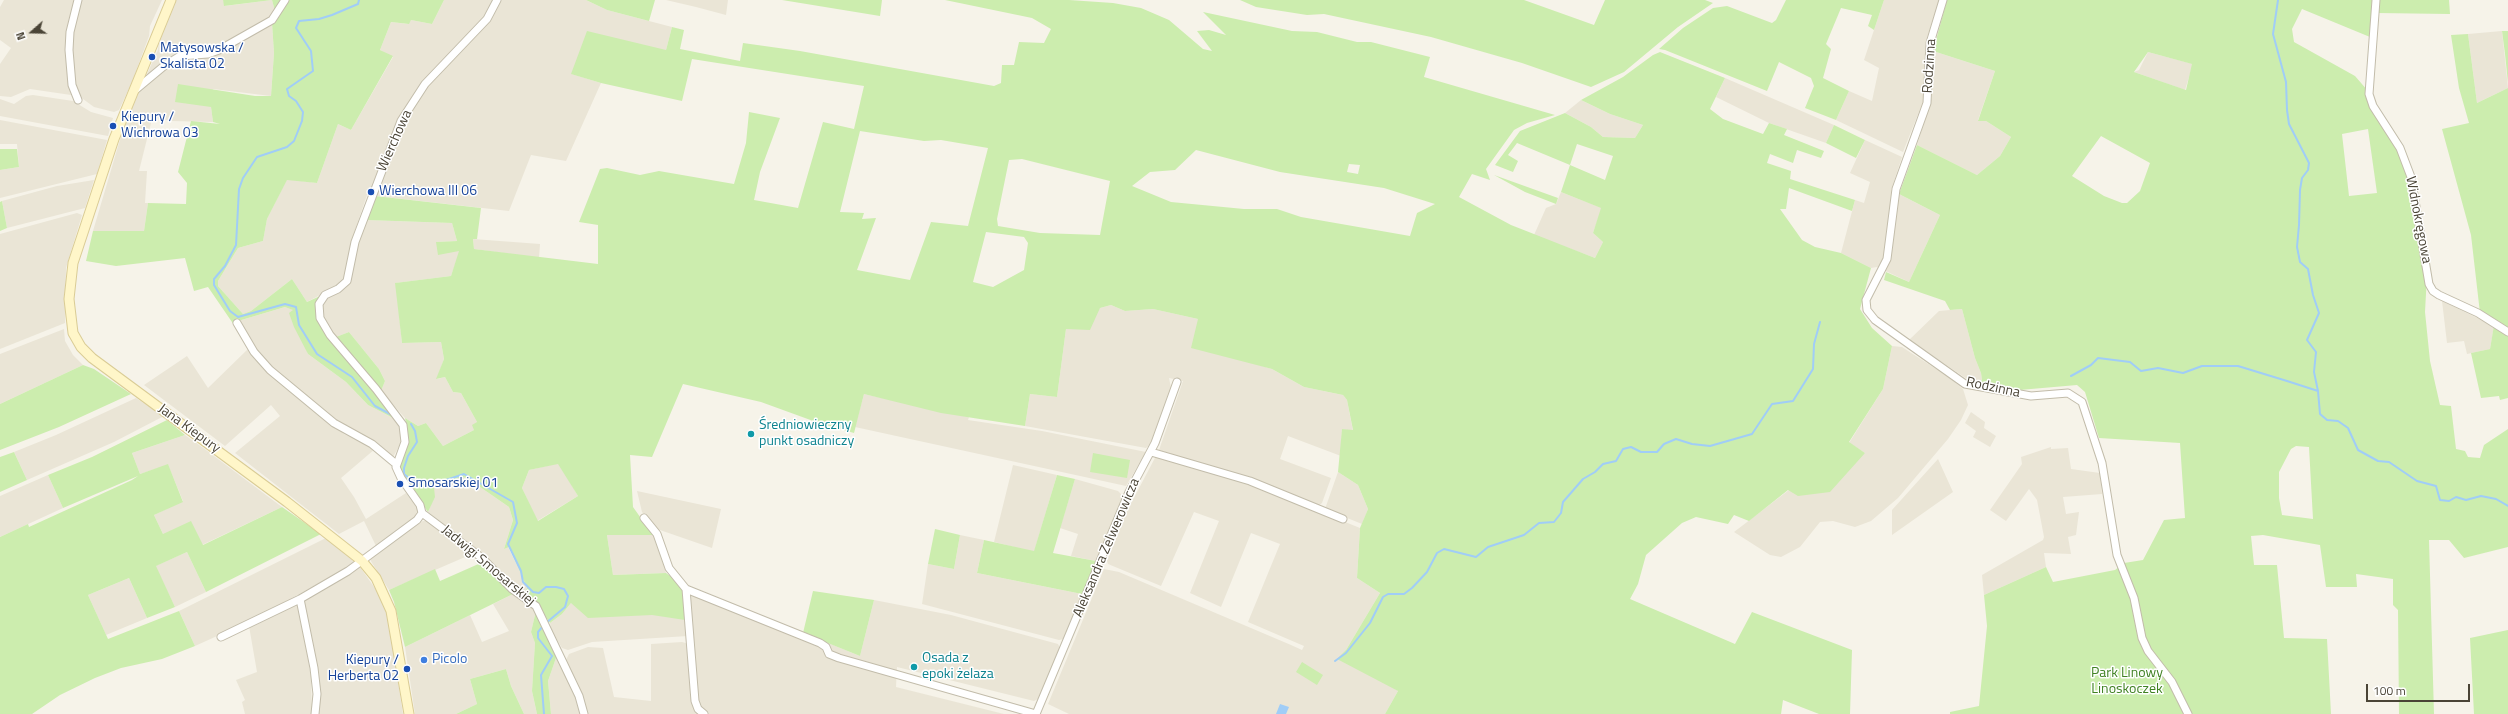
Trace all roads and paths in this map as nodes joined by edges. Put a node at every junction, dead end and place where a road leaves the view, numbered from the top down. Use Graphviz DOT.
graph roads {
  1 [pos="78,0"];
  2 [pos="171,0"];
  3 [pos="285,0"];
  4 [pos="497,0"];
  5 [pos="1944,0"];
  6 [pos="2376,0"];
  7 [pos="134,92"];
  8 [pos="78,100"];
  9 [pos="237,323"];
  10 [pos="2508,332"];
  11 [pos="1177,382"];
  12 [pos="1151,452"];
  13 [pos="396,464"];
  14 [pos="422,513"];
  15 [pos="644,518"];
  16 [pos="1343,519"];
  17 [pos="362,561"];
  18 [pos="686,589"];
  19 [pos="300,599"];
  20 [pos="221,637"];
  21 [pos="315,714"];
  22 [pos="409,714"];
  23 [pos="584,714"];
  24 [pos="704,714"];
  25 [pos="1036,714"];
  26 [pos="2188,714"];
  1 -- 8 [label="street"];
  2 -- 7 [label="street, Jana Kiepury"];
  3 -- 7 [label="street"];
  4 -- 13 [label="street, Wierchowa"];
  5 -- 26 [label="street, Rodzinna"];
  6 -- 10 [label="street, Widnokręgowa"];
  7 -- 17 [label="street, Jana Kiepury"];
  9 -- 13 [label="street, Jadwigi Smosarskiej"];
  11 -- 12 [label="street, Aleksandra Zelwerowicza"];
  12 -- 16 [label="street"];
  12 -- 25 [label="street, Aleksandra Zelwerowicza"];
  13 -- 14 [label="street, Jadwigi Smosarskiej"];
  14 -- 17 [label="street"];
  14 -- 23 [label="street, Jadwigi Smosarskiej"];
  15 -- 18 [label="street"];
  17 -- 19 [label="street"];
  17 -- 22 [label="street, Jana Kiepury"];
  18 -- 24 [label="street"];
  18 -- 25 [label="street"];
  19 -- 20 [label="street"];
  19 -- 21 [label="street"];
}
